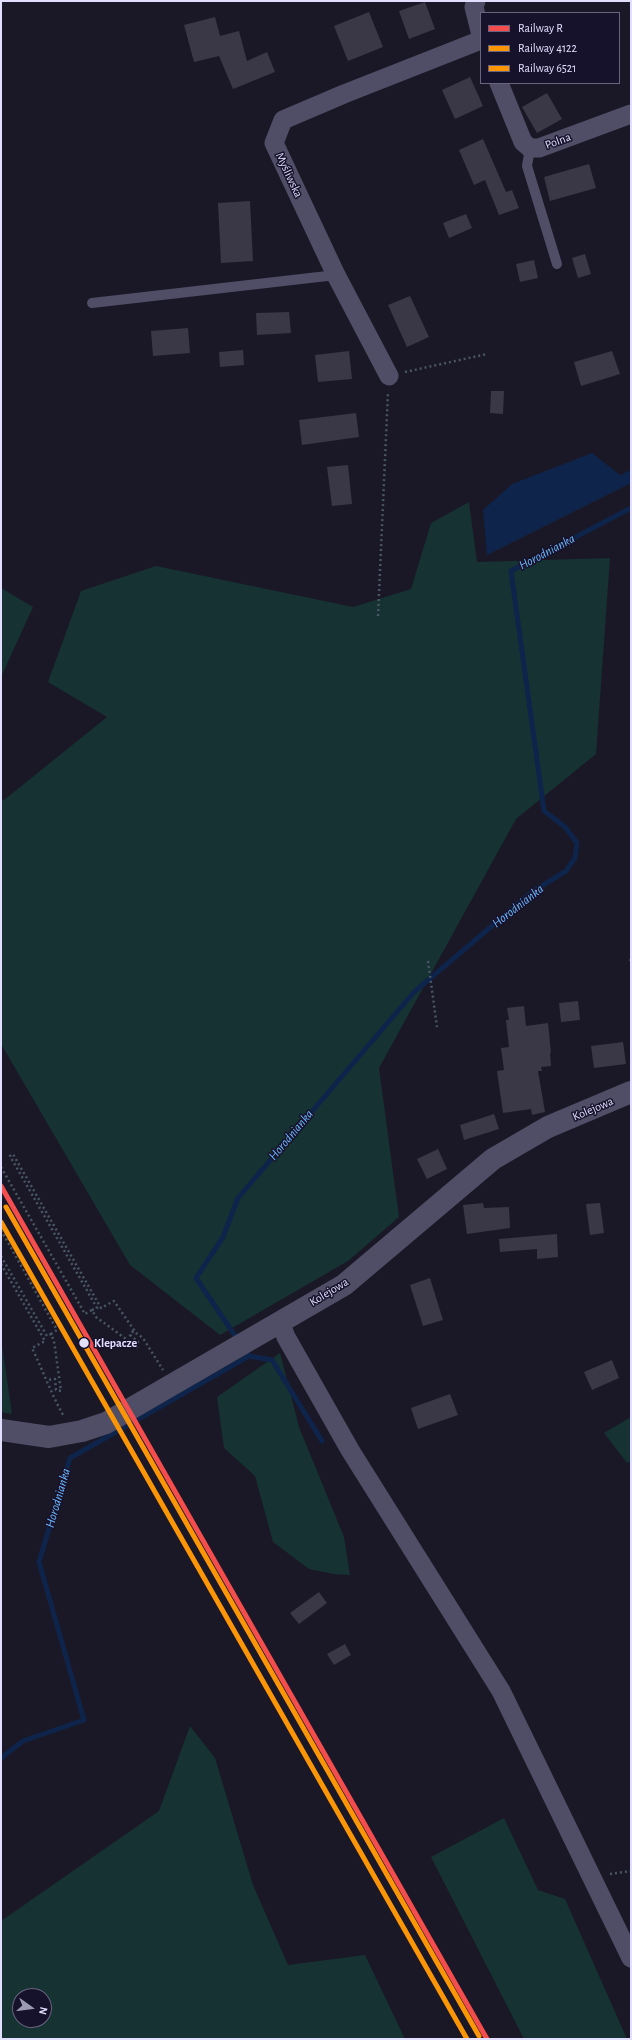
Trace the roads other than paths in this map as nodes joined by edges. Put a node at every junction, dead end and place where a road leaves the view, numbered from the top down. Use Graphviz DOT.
graph roads {
  1 [pos="472,3"];
  2 [pos="480,31"];
  3 [pos="480,40"];
  4 [pos="499,84"];
  5 [pos="631,114"];
  6 [pos="530,148"];
  7 [pos="557,264"];
  8 [pos="336,275"];
  9 [pos="92,304"];
  10 [pos="389,376"];
  11 [pos="631,1092"];
  12 [pos="280,1321"];
  13 [pos="1,1430"];
  14 [pos="631,1958"];
  1 -- 2 [label="street"];
  3 -- 8 [label="street, Myśliwska"];
  4 -- 6 [label="street, Polna"];
  5 -- 6 [label="street, Polna"];
  6 -- 7 [label="lane"];
  8 -- 9 [label="lane"];
  8 -- 10 [label="street, Myśliwska"];
  11 -- 12 [label="street, Kolejowa"];
  12 -- 13 [label="street, Kolejowa"];
  12 -- 14 [label="street"];
}
